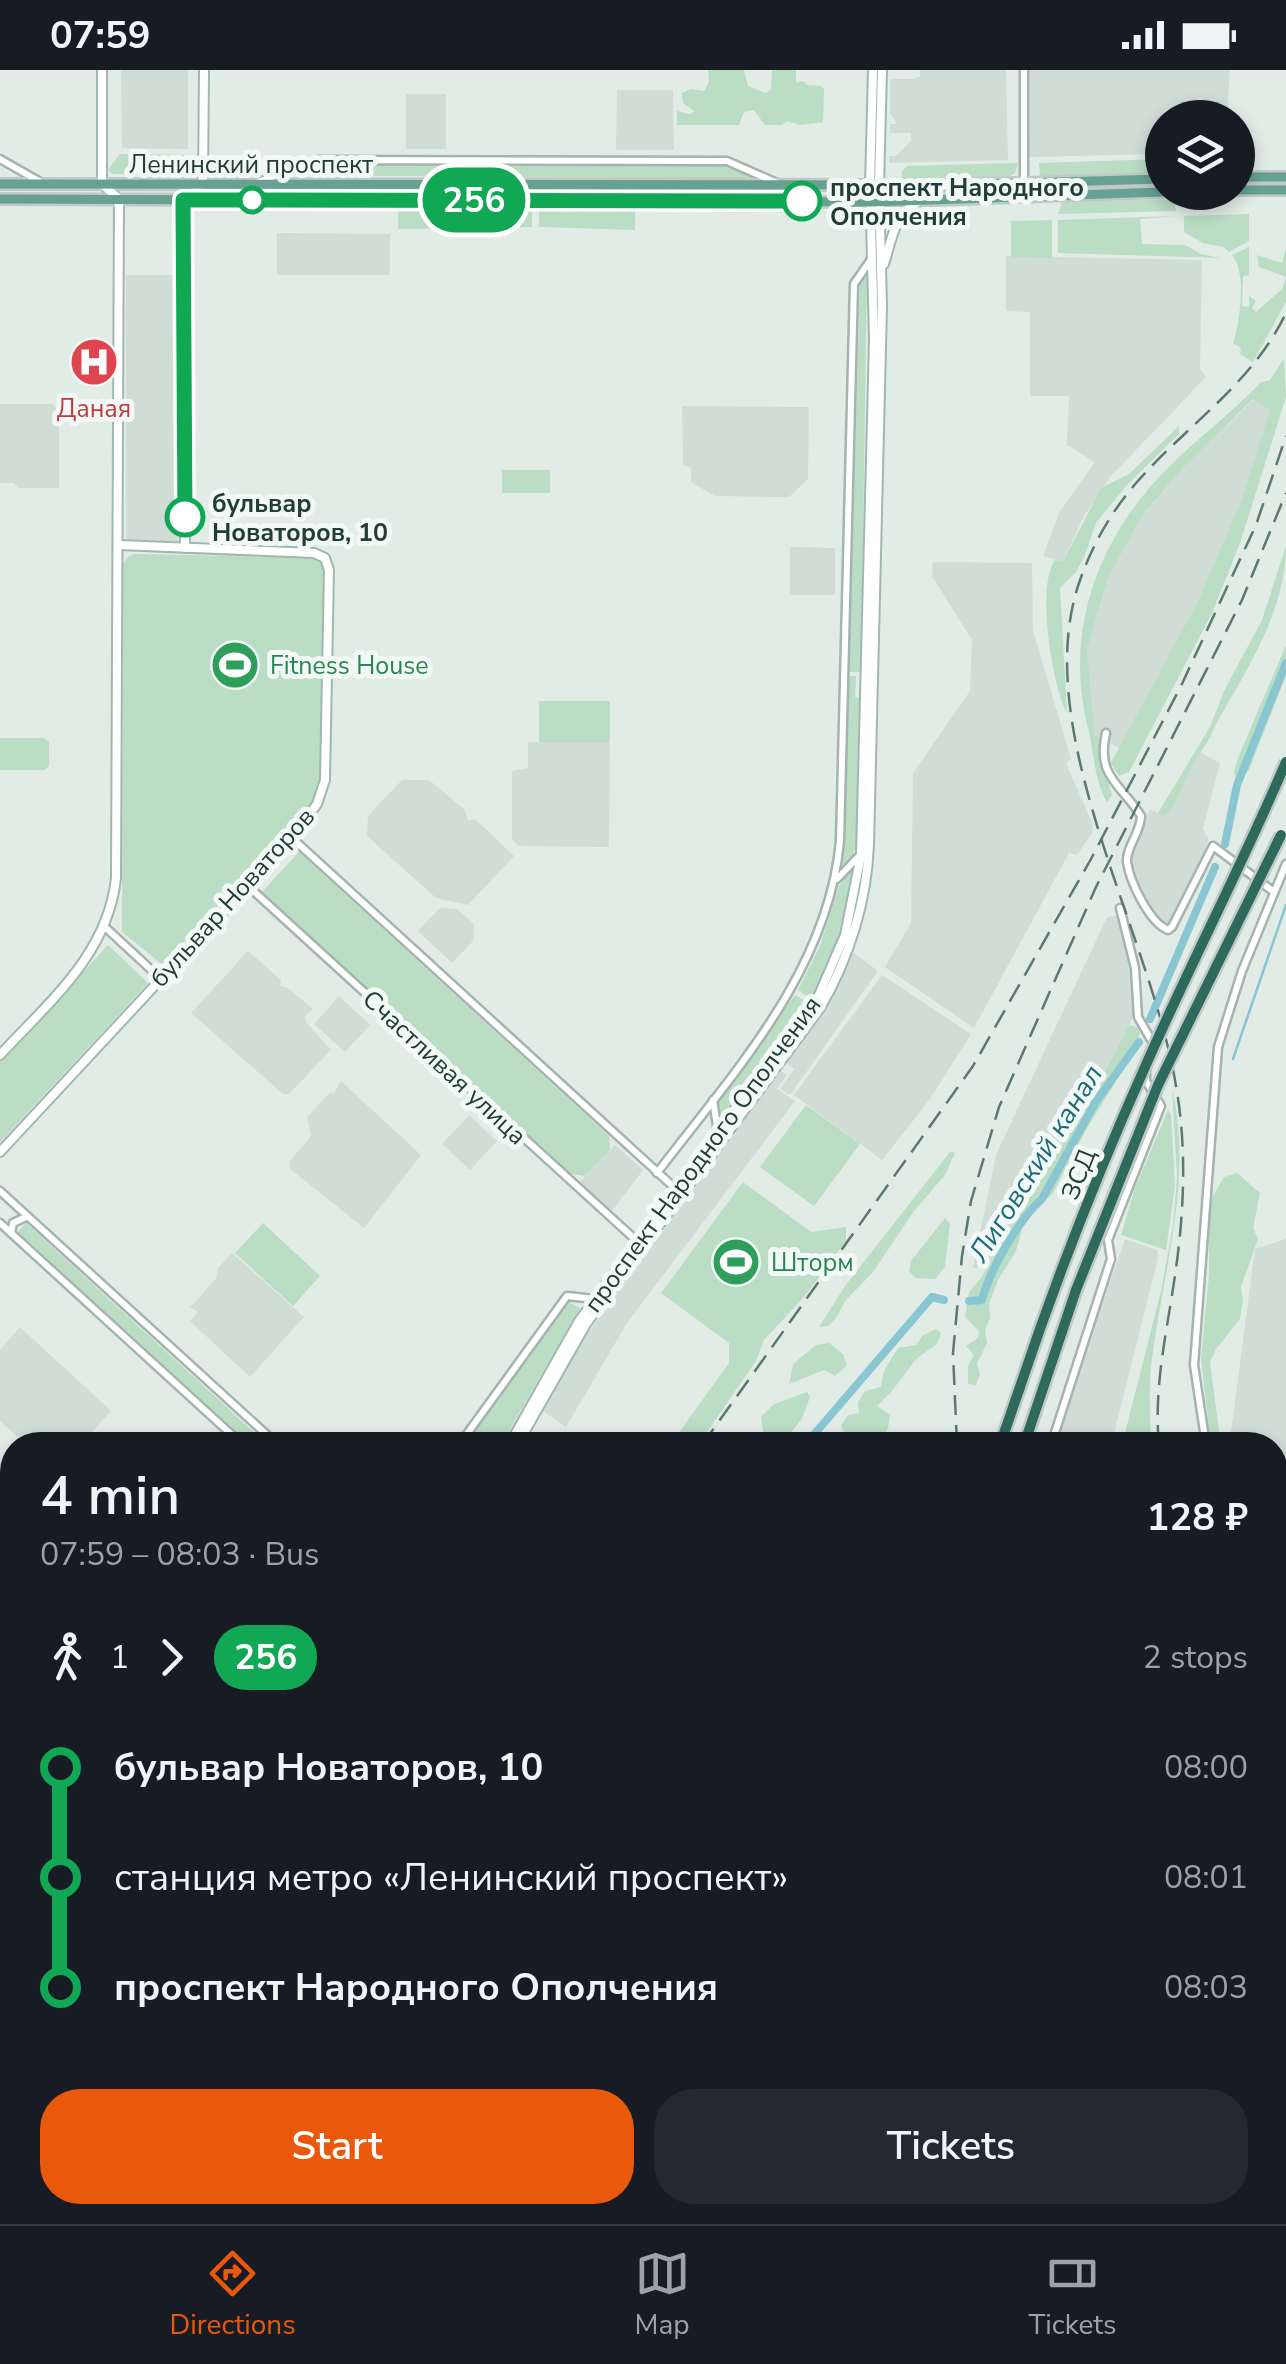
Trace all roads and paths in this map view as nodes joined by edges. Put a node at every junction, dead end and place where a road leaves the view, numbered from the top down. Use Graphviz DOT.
graph roads {
  1 [pos="102,70"];
  2 [pos="204,70"];
  3 [pos="873,70"];
  4 [pos="882,70"];
  5 [pos="1024,70"];
  6 [pos="0,159"];
  7 [pos="1286,177"];
  8 [pos="1255,178"];
  9 [pos="1145,180"];
  10 [pos="0,184"];
  11 [pos="46,184"];
  12 [pos="102,184"];
  13 [pos="120,184"];
  14 [pos="183,184"];
  15 [pos="204,184"];
  16 [pos="252,184"];
  17 [pos="1024,184"];
  18 [pos="874,185"];
  19 [pos="782,186"];
  20 [pos="1255,190"];
  21 [pos="1286,190"];
  22 [pos="1145,193"];
  23 [pos="1024,197"];
  24 [pos="0,199"];
  25 [pos="120,200"];
  26 [pos="183,200"];
  27 [pos="919,200"];
  28 [pos="875,202"];
  29 [pos="872,258"];
  30 [pos="882,268"];
  31 [pos="119,545"];
  32 [pos="185,548"];
  33 [pos="1106,732"];
  34 [pos="1286,762"];
  35 [pos="1286,823"];
  36 [pos="292,838"];
  37 [pos="861,854"];
  38 [pos="1286,864"];
  39 [pos="834,882"];
  40 [pos="248,886"];
  41 [pos="1274,892"];
  42 [pos="1120,908"];
  43 [pos="105,927"];
  44 [pos="160,978"];
  45 [pos="0,1055"];
  46 [pos="713,1098"];
  47 [pos="719,1134"];
  48 [pos="0,1152"];
  49 [pos="657,1173"];
  50 [pos="0,1191"];
  51 [pos="679,1192"];
  52 [pos="28,1216"];
  53 [pos="0,1224"];
  54 [pos="10,1233"];
  55 [pos="640,1244"];
  56 [pos="594,1299"];
  57 [pos="228,1432"];
  58 [pos="264,1432"];
  59 [pos="468,1432"];
  60 [pos="516,1432"];
  61 [pos="524,1432"];
  62 [pos="1004,1432"];
  63 [pos="1028,1432"];
  64 [pos="1054,1432"];
  65 [pos="1204,1432"];
  66 [pos="444,2224"];
  67 [pos="541,2224"];
  1 -- 12 [label="main road"];
  2 -- 15 [label="main road"];
  3 -- 18 [label="main road, проспект Народного Ополчения"];
  4 -- 18 [label="main road, проспект Народного Ополчения"];
  5 -- 17 [label="street"];
  6 -- 11 [label="street"];
  7 -- 8 [label="main road"];
  9 -- 17 [label="main road, Ленинский проспект"];
  10 -- 11 [label="main road, Ленинский проспект"];
  11 -- 12 [label="main road, Ленинский проспект"];
  12 -- 13 [label="main road, Ленинский проспект"];
  12 -- 25 [label="main road"];
  13 -- 14 [label="main road, Ленинский проспект"];
  13 -- 25 [label="main road"];
  14 -- 15 [label="main road, Ленинский проспект"];
  14 -- 26 [label="main road"];
  15 -- 16 [label="main road, Ленинский проспект"];
  15 -- 26 [label="main road"];
  16 -- 19 [label="main road, Ленинский проспект"];
  16 -- 19 [label="street"];
  17 -- 18 [label="main road, Ленинский проспект"];
  17 -- 23 [label="street"];
  18 -- 19 [label="main road, Ленинский проспект"];
  18 -- 28 [label="main road, проспект Народного Ополчения"];
  20 -- 21 [label="main road"];
  22 -- 23 [label="main road, Ленинский проспект"];
  23 -- 27 [label="main road, Ленинский проспект"];
  24 -- 25 [label="main road, Ленинский проспект"];
  25 -- 26 [label="main road, Ленинский проспект"];
  25 -- 31 [label="main road"];
  26 -- 28 [label="main road, Ленинский проспект"];
  26 -- 32 [label="main road"];
  27 -- 28 [label="main road, Ленинский проспект"];
  27 -- 30 [label="main road"];
  28 -- 29 [label="main road, проспект Народного Ополчения"];
  28 -- 30 [label="main road, проспект Народного Ополчения"];
  29 -- 37 [label="main road, проспект Народного Ополчения"];
  29 -- 39 [label="street"];
  30 -- 51 [label="main road, проспект Народного Ополчения"];
  31 -- 32 [label="main road"];
  31 -- 43 [label="main road"];
  32 -- 36 [label="main road, бульвар Новаторов"];
  33 -- 41 [label="street"];
  34 -- 62 [label="highway, ЗСД, bridge"];
  35 -- 63 [label="highway, ЗСД, bridge"];
  36 -- 40 [label="main road, бульвар Новаторов"];
  36 -- 49 [label="street"];
  37 -- 39 [label="street"];
  37 -- 47 [label="main road, проспект Народного Ополчения"];
  38 -- 41 [label="street"];
  39 -- 46 [label="street"];
  40 -- 44 [label="main road, бульвар Новаторов"];
  40 -- 55 [label="street, Счастливая улица"];
  41 -- 65 [label="street"];
  42 -- 64 [label="street"];
  43 -- 44 [label="street"];
  43 -- 45 [label="main road"];
  44 -- 48 [label="main road, бульвар Новаторов"];
  46 -- 47 [label="street"];
  46 -- 49 [label="street"];
  47 -- 51 [label="main road, проспект Народного Ополчения"];
  49 -- 51 [label="street"];
  50 -- 52 [label="street"];
  51 -- 55 [label="main road, проспект Народного Ополчения"];
  52 -- 54 [label="street"];
  52 -- 58 [label="street"];
  53 -- 54 [label="street"];
  54 -- 57 [label="street"];
  55 -- 56 [label="main road, проспект Народного Ополчения"];
  55 -- 61 [label="main road, проспект Народного Ополчения"];
  56 -- 59 [label="street"];
  56 -- 60 [label="main road, проспект Народного Ополчения"];
  66 -- 67 [label="highway"];
}
